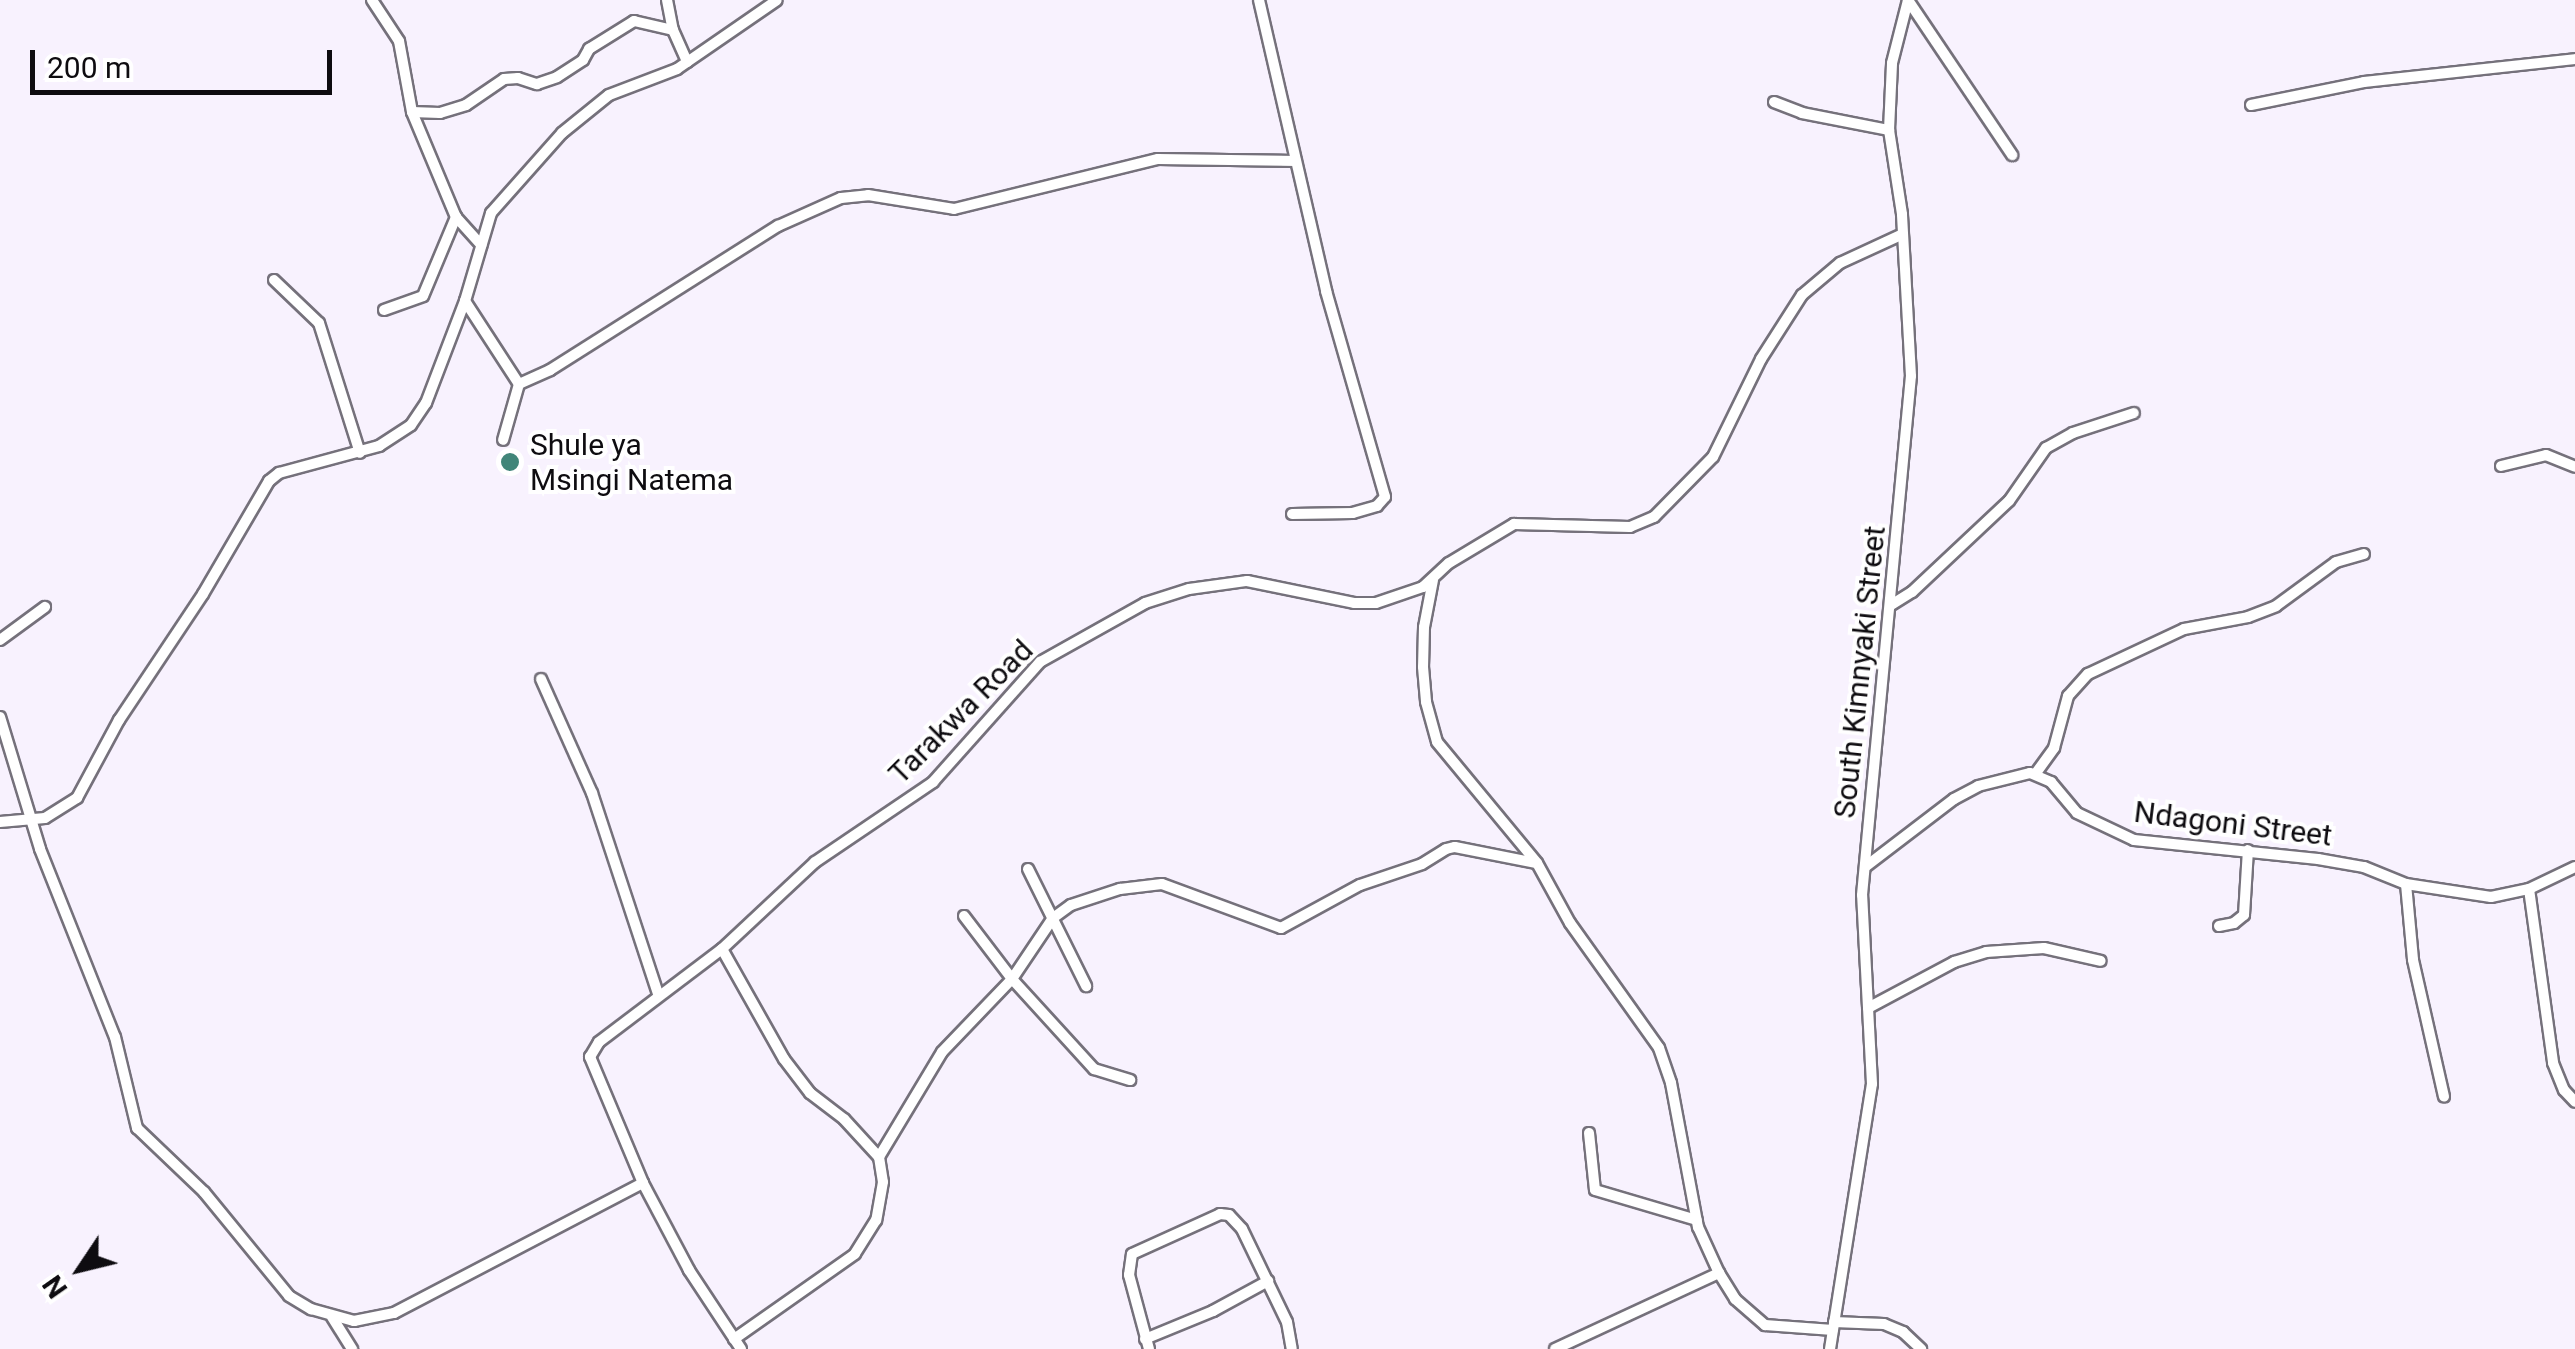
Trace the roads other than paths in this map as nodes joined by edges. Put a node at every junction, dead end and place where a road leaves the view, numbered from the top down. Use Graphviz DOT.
graph roads {
  1 [pos="372,0"];
  2 [pos="667,0"];
  3 [pos="777,0"];
  4 [pos="1259,0"];
  5 [pos="1908,0"];
  6 [pos="672,30"];
  7 [pos="2575,59"];
  8 [pos="688,62"];
  9 [pos="1774,102"];
  10 [pos="2251,105"];
  11 [pos="412,112"];
  12 [pos="1889,130"];
  13 [pos="2012,156"];
  14 [pos="1296,161"];
  15 [pos="456,217"];
  16 [pos="1903,234"];
  17 [pos="481,245"];
  18 [pos="274,280"];
  19 [pos="466,301"];
  20 [pos="384,310"];
  21 [pos="519,384"];
  22 [pos="2134,413"];
  23 [pos="503,440"];
  24 [pos="360,453"];
  25 [pos="2501,466"];
  26 [pos="2575,467"];
  27 [pos="1292,514"];
  28 [pos="2364,554"];
  29 [pos="1433,580"];
  30 [pos="1892,605"];
  31 [pos="45,606"];
  32 [pos="0,640"];
  33 [pos="542,679"];
  34 [pos="0,717"];
  35 [pos="2036,774"];
  36 [pos="31,818"];
  37 [pos="0,822"];
  38 [pos="2248,850"];
  39 [pos="1537,864"];
  40 [pos="1864,868"];
  41 [pos="2575,868"];
  42 [pos="1028,869"];
  43 [pos="2406,884"];
  44 [pos="2528,889"];
  45 [pos="964,916"];
  46 [pos="1054,918"];
  47 [pos="2218,926"];
  48 [pos="722,949"];
  49 [pos="2101,961"];
  50 [pos="1012,980"];
  51 [pos="1086,986"];
  52 [pos="658,994"];
  53 [pos="1868,1008"];
  54 [pos="1130,1080"];
  55 [pos="2444,1097"];
  56 [pos="2575,1102"];
  57 [pos="1589,1134"];
  58 [pos="879,1157"];
  59 [pos="644,1184"];
  60 [pos="1697,1220"];
  61 [pos="1719,1274"];
  62 [pos="1268,1281"];
  63 [pos="332,1317"];
  64 [pos="1834,1326"];
  65 [pos="738,1344"];
  66 [pos="1147,1344"];
  67 [pos="352,1349"];
  68 [pos="1292,1349"];
  69 [pos="1555,1349"];
  70 [pos="1830,1349"];
  71 [pos="1920,1349"];
  1 -- 11 [label="street"];
  2 -- 6 [label="street"];
  3 -- 8 [label="street"];
  4 -- 14 [label="street"];
  5 -- 12 [label="street, South Kimnyaki Street"];
  5 -- 13 [label="street"];
  6 -- 8 [label="street"];
  6 -- 11 [label="street"];
  7 -- 10 [label="street"];
  8 -- 17 [label="street"];
  9 -- 12 [label="street"];
  11 -- 15 [label="street"];
  12 -- 16 [label="street, South Kimnyaki Street"];
  14 -- 21 [label="street"];
  14 -- 27 [label="street"];
  15 -- 17 [label="street"];
  15 -- 20 [label="street"];
  16 -- 29 [label="street, Tarakwa Road"];
  16 -- 30 [label="street, South Kimnyaki Street"];
  17 -- 19 [label="street"];
  18 -- 24 [label="street"];
  19 -- 21 [label="street"];
  19 -- 24 [label="street"];
  21 -- 23 [label="street"];
  22 -- 30 [label="street"];
  24 -- 36 [label="street"];
  25 -- 26 [label="street"];
  28 -- 35 [label="street"];
  29 -- 39 [label="street"];
  29 -- 48 [label="street, Tarakwa Road"];
  30 -- 40 [label="street, South Kimnyaki Street"];
  31 -- 32 [label="street"];
  33 -- 52 [label="street"];
  34 -- 36 [label="street"];
  35 -- 38 [label="street, Ndagoni Street"];
  35 -- 40 [label="street"];
  36 -- 37 [label="street"];
  36 -- 63 [label="street"];
  38 -- 43 [label="street, Ndagoni Street"];
  38 -- 47 [label="street"];
  39 -- 46 [label="street"];
  39 -- 60 [label="street"];
  40 -- 53 [label="street, South Kimnyaki Street"];
  41 -- 44 [label="street, Ndagoni Street"];
  42 -- 46 [label="street"];
  43 -- 44 [label="street, Ndagoni Street"];
  43 -- 55 [label="street"];
  44 -- 56 [label="street"];
  45 -- 50 [label="street"];
  46 -- 50 [label="street"];
  46 -- 51 [label="street"];
  48 -- 52 [label="street, Tarakwa Road"];
  48 -- 58 [label="street"];
  49 -- 53 [label="street"];
  50 -- 54 [label="street"];
  50 -- 58 [label="street"];
  52 -- 59 [label="street, Tarakwa Road"];
  53 -- 64 [label="street, South Kimnyaki Street"];
  57 -- 60 [label="street"];
  58 -- 65 [label="street"];
  59 -- 63 [label="street"];
  59 -- 65 [label="street, Tarakwa Road"];
  60 -- 61 [label="street"];
  61 -- 64 [label="street"];
  61 -- 69 [label="street"];
  62 -- 66 [label="street"];
  62 -- 66 [label="street"];
  62 -- 68 [label="street"];
  63 -- 67 [label="street"];
  64 -- 70 [label="street, South Kimnyaki Street"];
  64 -- 71 [label="street"];
}
